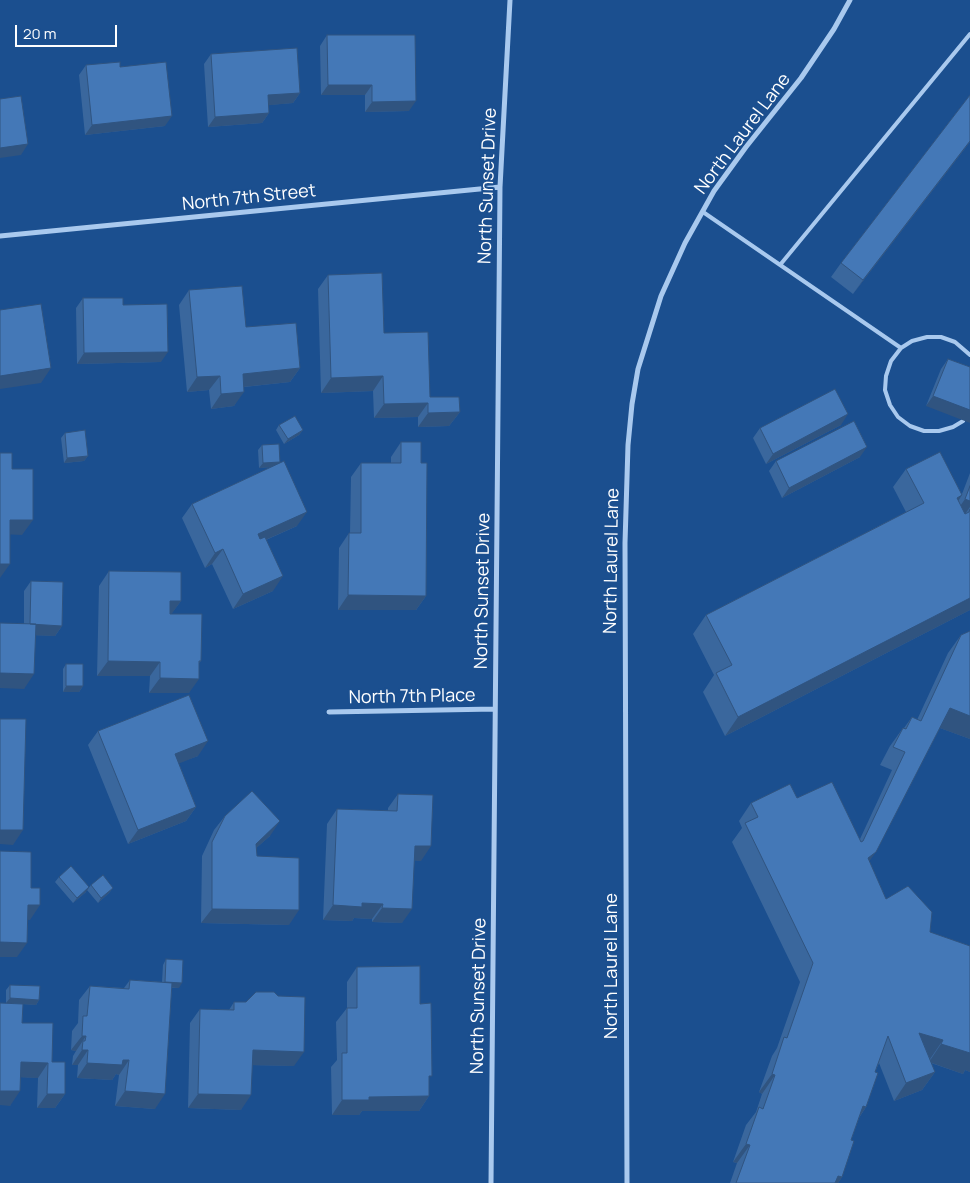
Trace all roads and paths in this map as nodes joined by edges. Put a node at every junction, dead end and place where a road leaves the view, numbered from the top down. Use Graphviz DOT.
graph roads {
  1 [pos="510,0"];
  2 [pos="850,0"];
  3 [pos="970,34"];
  4 [pos="500,187"];
  5 [pos="703,212"];
  6 [pos="0,236"];
  7 [pos="780,265"];
  8 [pos="901,348"];
  9 [pos="970,355"];
  10 [pos="963,421"];
  11 [pos="495,709"];
  12 [pos="329,712"];
  13 [pos="491,1183"];
  14 [pos="627,1183"];
  1 -- 4 [label="street, North Sunset Drive"];
  2 -- 5 [label="street, North Laurel Lane"];
  3 -- 7 [label="lane"];
  4 -- 6 [label="street, North 7th Street"];
  4 -- 11 [label="street, North Sunset Drive"];
  5 -- 7 [label="lane"];
  5 -- 14 [label="street, North Laurel Lane"];
  7 -- 8 [label="lane"];
  8 -- 9 [label="lane"];
  8 -- 10 [label="lane"];
  11 -- 12 [label="street, North 7th Place"];
  11 -- 13 [label="street, North Sunset Drive"];
}
